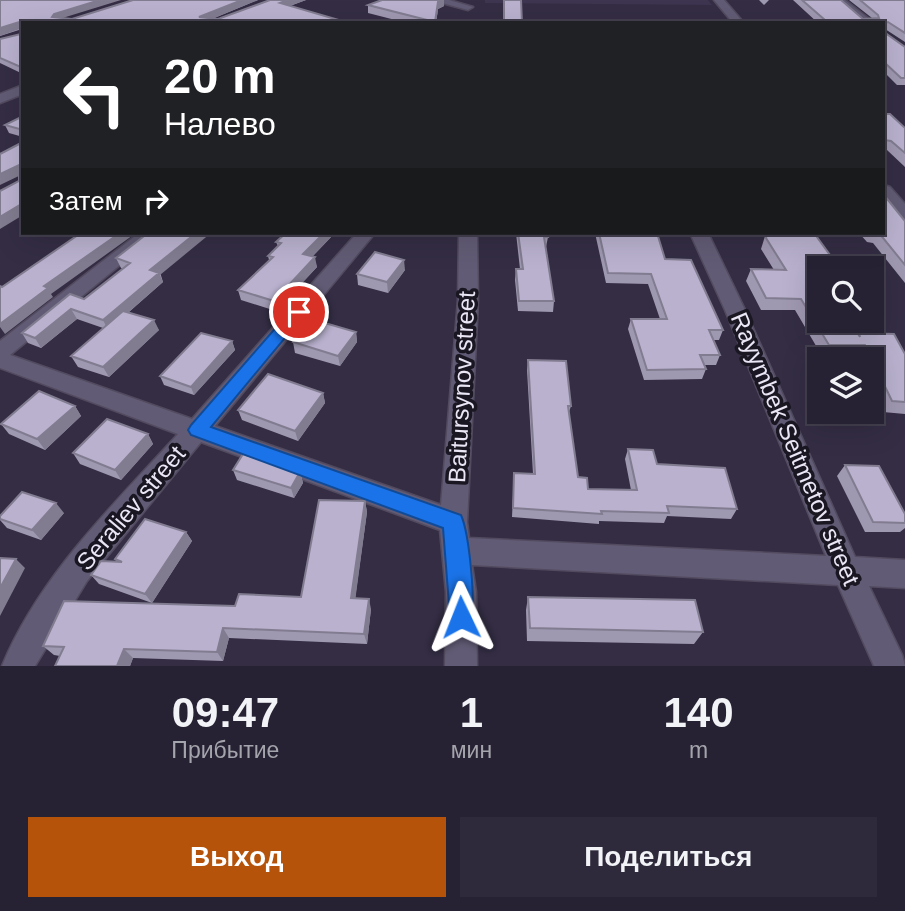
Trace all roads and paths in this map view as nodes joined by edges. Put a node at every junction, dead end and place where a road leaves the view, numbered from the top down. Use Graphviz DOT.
graph roads {
  1 [pos="436,0"];
  2 [pos="719,0"];
  3 [pos="839,0"];
  4 [pos="467,9"];
  5 [pos="737,21"];
  6 [pos="866,21"];
  7 [pos="885,191"];
  8 [pos="905,214"];
  9 [pos="147,235"];
  10 [pos="364,235"];
  11 [pos="468,235"];
  12 [pos="700,235"];
  13 [pos="0,352"];
  14 [pos="0,360"];
  15 [pos="197,430"];
  16 [pos="453,522"];
  17 [pos="456,551"];
  18 [pos="848,573"];
  19 [pos="905,574"];
  20 [pos="18,666"];
  21 [pos="461,666"];
  22 [pos="891,666"];
  1 -- 4 [label="street"];
  2 -- 5 [label="street"];
  3 -- 6 [label="street"];
  7 -- 8 [label="street"];
  9 -- 13 [label="street"];
  10 -- 15 [label="street, Seraliev street"];
  11 -- 16 [label="street, Baitursynov street"];
  12 -- 18 [label="street, Rayymbek Seitmetov street"];
  14 -- 15 [label="street"];
  15 -- 16 [label="street"];
  15 -- 20 [label="street, Seraliev street"];
  16 -- 17 [label="street, Baitursynov street"];
  17 -- 18 [label="street"];
  17 -- 21 [label="street, Baitursynov street"];
  18 -- 19 [label="street"];
  18 -- 22 [label="street, Rayymbek Seitmetov street"];
}
